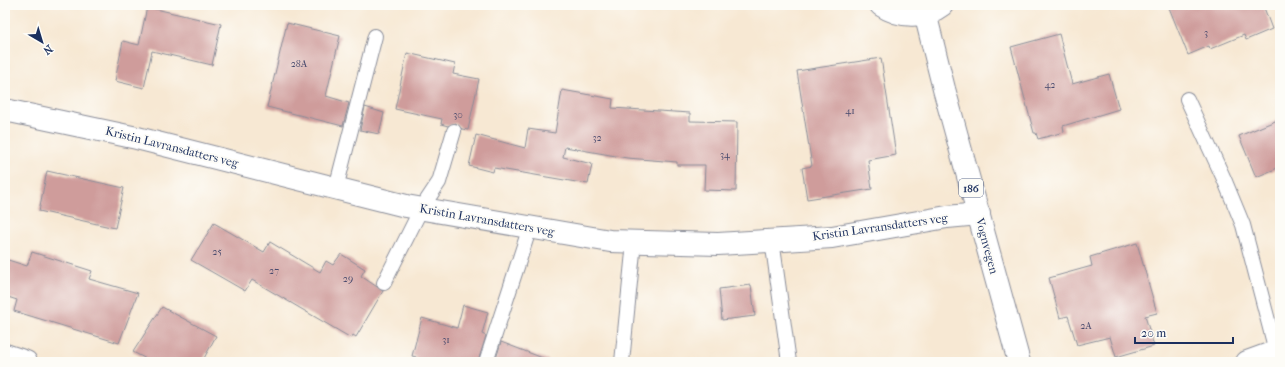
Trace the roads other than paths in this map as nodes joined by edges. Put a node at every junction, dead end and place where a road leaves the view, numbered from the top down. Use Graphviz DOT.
graph roads {
  1 [pos="881,5"];
  2 [pos="934,9"];
  3 [pos="374,36"];
  4 [pos="1186,99"];
  5 [pos="5,110"];
  6 [pos="454,131"];
  7 [pos="336,188"];
  8 [pos="421,209"];
  9 [pos="979,214"];
  10 [pos="530,227"];
  11 [pos="772,240"];
  12 [pos="634,242"];
  13 [pos="384,282"];
  14 [pos="1278,351"];
  15 [pos="486,362"];
  16 [pos="622,362"];
  17 [pos="789,362"];
  18 [pos="1019,362"];
  19 [pos="1247,362"];
  1 -- 2 [label="street"];
  2 -- 9 [label="street, Vognvegen / 186"];
  3 -- 7 [label="lane"];
  4 -- 14 [label="lane"];
  5 -- 7 [label="street, Kristin Lavransdatters veg"];
  6 -- 8 [label="lane"];
  7 -- 8 [label="street, Kristin Lavransdatters veg"];
  8 -- 10 [label="street, Kristin Lavransdatters veg"];
  8 -- 13 [label="lane"];
  9 -- 11 [label="street, Kristin Lavransdatters veg"];
  9 -- 18 [label="street, Vognvegen / 186"];
  10 -- 12 [label="street, Kristin Lavransdatters veg"];
  10 -- 15 [label="lane"];
  11 -- 12 [label="street, Kristin Lavransdatters veg"];
  11 -- 17 [label="lane"];
  12 -- 16 [label="lane"];
  14 -- 19 [label="street"];
}
